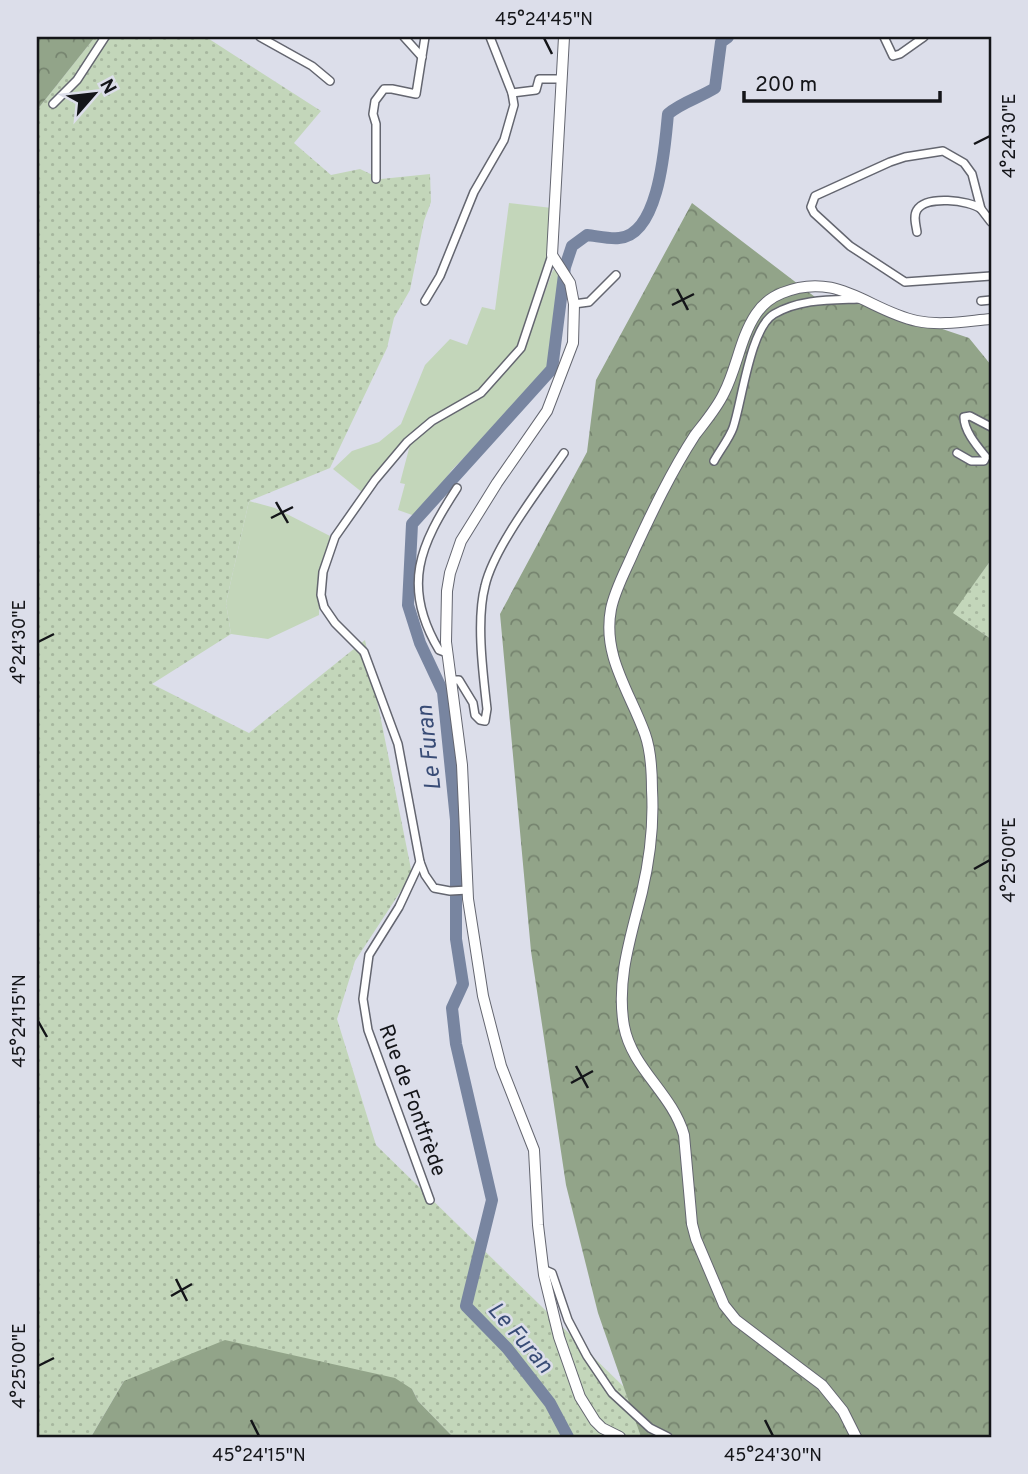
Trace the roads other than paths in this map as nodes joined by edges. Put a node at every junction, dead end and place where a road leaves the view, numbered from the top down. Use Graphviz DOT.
graph roads {
  1 [pos="105,37"];
  2 [pos="260,37"];
  3 [pos="404,37"];
  4 [pos="425,37"];
  5 [pos="490,37"];
  6 [pos="564,37"];
  7 [pos="884,37"];
  8 [pos="924,37"];
  9 [pos="422,57"];
  10 [pos="562,79"];
  11 [pos="330,81"];
  12 [pos="512,93"];
  13 [pos="53,104"];
  14 [pos="376,179"];
  15 [pos="981,209"];
  16 [pos="991,222"];
  17 [pos="917,232"];
  18 [pos="552,254"];
  19 [pos="616,275"];
  20 [pos="991,276"];
  21 [pos="867,299"];
  22 [pos="425,300"];
  23 [pos="991,300"];
  24 [pos="981,301"];
  25 [pos="575,304"];
  26 [pos="991,319"];
  27 [pos="991,427"];
  28 [pos="564,453"];
  29 [pos="957,453"];
  30 [pos="714,461"];
  31 [pos="457,488"];
  32 [pos="447,653"];
  33 [pos="451,680"];
  34 [pos="420,862"];
  35 [pos="466,891"];
  36 [pos="430,1200"];
  37 [pos="543,1269"];
  38 [pos="620,1437"];
  39 [pos="668,1437"];
  40 [pos="856,1437"];
  1 -- 13 [label="street"];
  2 -- 11 [label="street"];
  3 -- 9 [label="street"];
  4 -- 9 [label="street"];
  5 -- 12 [label="street"];
  6 -- 10 [label="main road"];
  7 -- 8 [label="street"];
  9 -- 14 [label="street"];
  10 -- 12 [label="street"];
  10 -- 18 [label="main road"];
  12 -- 22 [label="street"];
  15 -- 16 [label="street"];
  15 -- 17 [label="street"];
  15 -- 20 [label="street"];
  18 -- 25 [label="main road"];
  18 -- 34 [label="street"];
  19 -- 25 [label="street"];
  21 -- 26 [label="main road"];
  21 -- 30 [label="street"];
  21 -- 40 [label="main road"];
  23 -- 24 [label="street"];
  25 -- 32 [label="main road"];
  27 -- 29 [label="street"];
  28 -- 33 [label="street"];
  31 -- 32 [label="street"];
  32 -- 33 [label="main road"];
  33 -- 35 [label="main road"];
  34 -- 35 [label="street"];
  34 -- 36 [label="street, Rue de Fontfrède"];
  35 -- 37 [label="main road"];
  37 -- 38 [label="main road"];
  37 -- 39 [label="street"];
}
